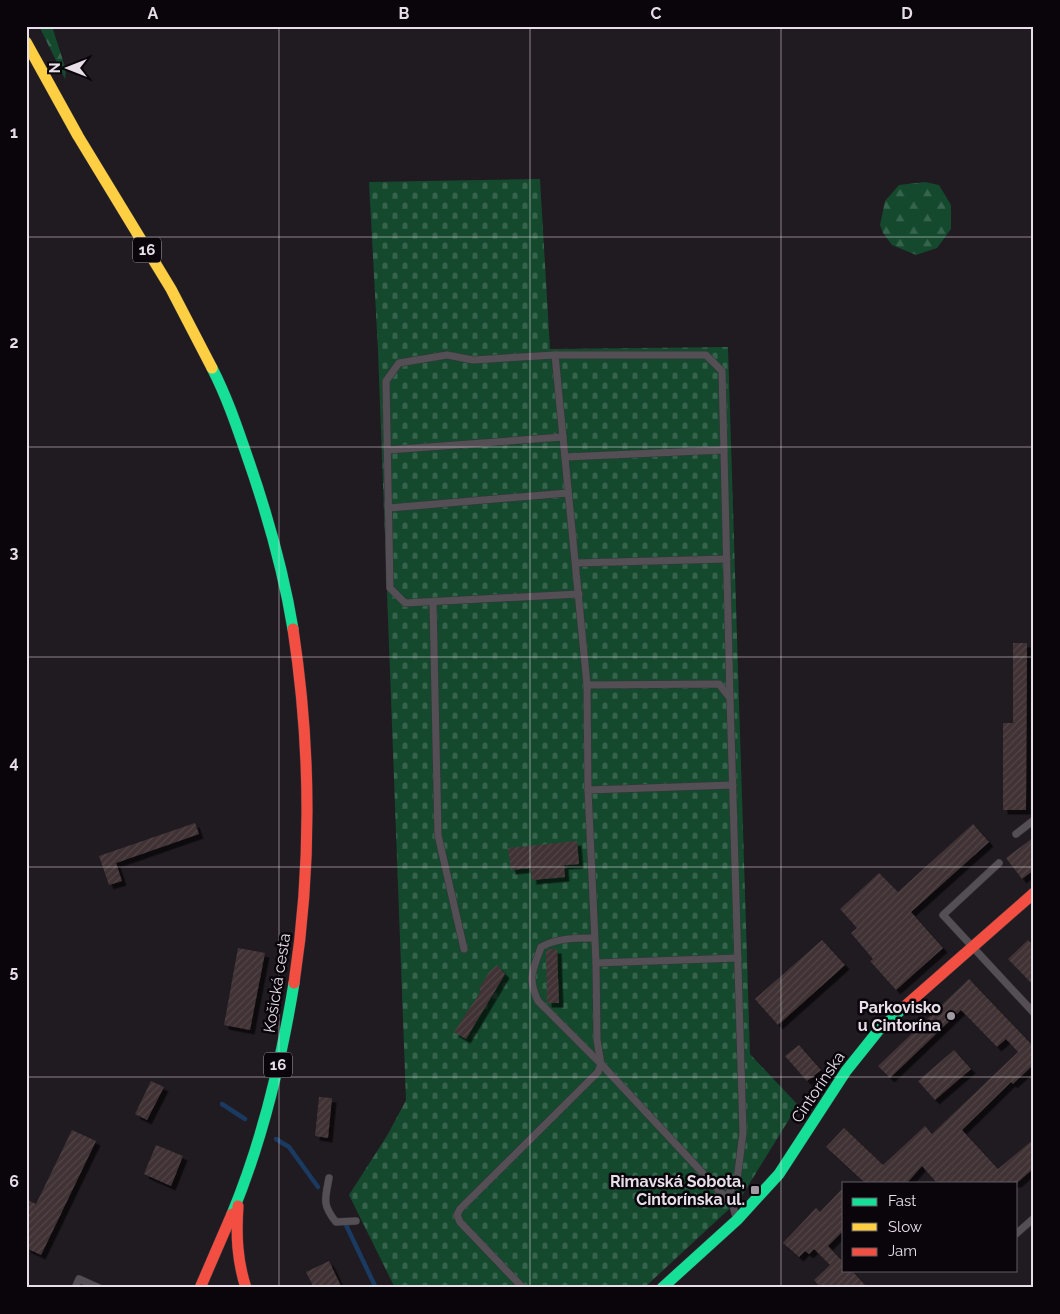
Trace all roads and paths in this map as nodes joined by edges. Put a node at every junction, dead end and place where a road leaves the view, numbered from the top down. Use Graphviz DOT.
graph roads {
  1 [pos="26,42"];
  2 [pos="555,354"];
  3 [pos="563,438"];
  4 [pos="388,450"];
  5 [pos="724,450"];
  6 [pos="564,457"];
  7 [pos="568,493"];
  8 [pos="389,508"];
  9 [pos="727,560"];
  10 [pos="576,562"];
  11 [pos="579,594"];
  12 [pos="433,602"];
  13 [pos="587,685"];
  14 [pos="730,698"];
  15 [pos="733,784"];
  16 [pos="588,790"];
  17 [pos="1034,820"];
  18 [pos="1016,834"];
  19 [pos="999,863"];
  20 [pos="1034,893"];
  21 [pos="594,938"];
  22 [pos="972,946"];
  23 [pos="464,948"];
  24 [pos="738,958"];
  25 [pos="596,963"];
  26 [pos="1034,1013"];
  27 [pos="601,1064"];
  28 [pos="329,1178"];
  29 [pos="726,1198"];
  30 [pos="238,1199"];
  31 [pos="1034,1218"];
  32 [pos="737,1220"];
  33 [pos="356,1221"];
  34 [pos="1018,1232"];
  35 [pos="75,1288"];
  36 [pos="98,1288"];
  37 [pos="200,1288"];
  38 [pos="246,1288"];
  39 [pos="523,1288"];
  40 [pos="662,1288"];
  1 -- 30 [label="main road, Košická cesta / 16"];
  2 -- 3 [label="lane"];
  2 -- 4 [label="lane"];
  2 -- 5 [label="lane"];
  3 -- 4 [label="lane"];
  3 -- 6 [label="lane"];
  4 -- 8 [label="lane"];
  5 -- 6 [label="lane"];
  5 -- 9 [label="lane"];
  6 -- 7 [label="lane"];
  7 -- 8 [label="lane"];
  7 -- 10 [label="lane"];
  8 -- 12 [label="lane"];
  9 -- 10 [label="lane"];
  9 -- 14 [label="lane"];
  10 -- 11 [label="lane"];
  11 -- 12 [label="lane"];
  11 -- 13 [label="lane"];
  12 -- 23 [label="lane"];
  13 -- 14 [label="lane"];
  13 -- 16 [label="lane"];
  14 -- 15 [label="lane"];
  15 -- 16 [label="lane"];
  15 -- 24 [label="lane"];
  16 -- 21 [label="lane"];
  17 -- 18 [label="lane"];
  19 -- 22 [label="lane"];
  20 -- 22 [label="main road, Cintorínska"];
  21 -- 25 [label="lane"];
  21 -- 27 [label="lane"];
  22 -- 26 [label="lane"];
  22 -- 32 [label="main road, Cintorínska"];
  24 -- 25 [label="lane"];
  24 -- 29 [label="lane"];
  25 -- 27 [label="lane"];
  27 -- 29 [label="lane"];
  27 -- 39 [label="lane"];
  28 -- 33 [label="lane"];
  29 -- 32 [label="lane"];
  30 -- 37 [label="main road, Košická cesta / 16"];
  30 -- 38 [label="main road"];
  31 -- 34 [label="lane"];
  32 -- 40 [label="main road, Cintorínska"];
  35 -- 36 [label="lane"];
}
